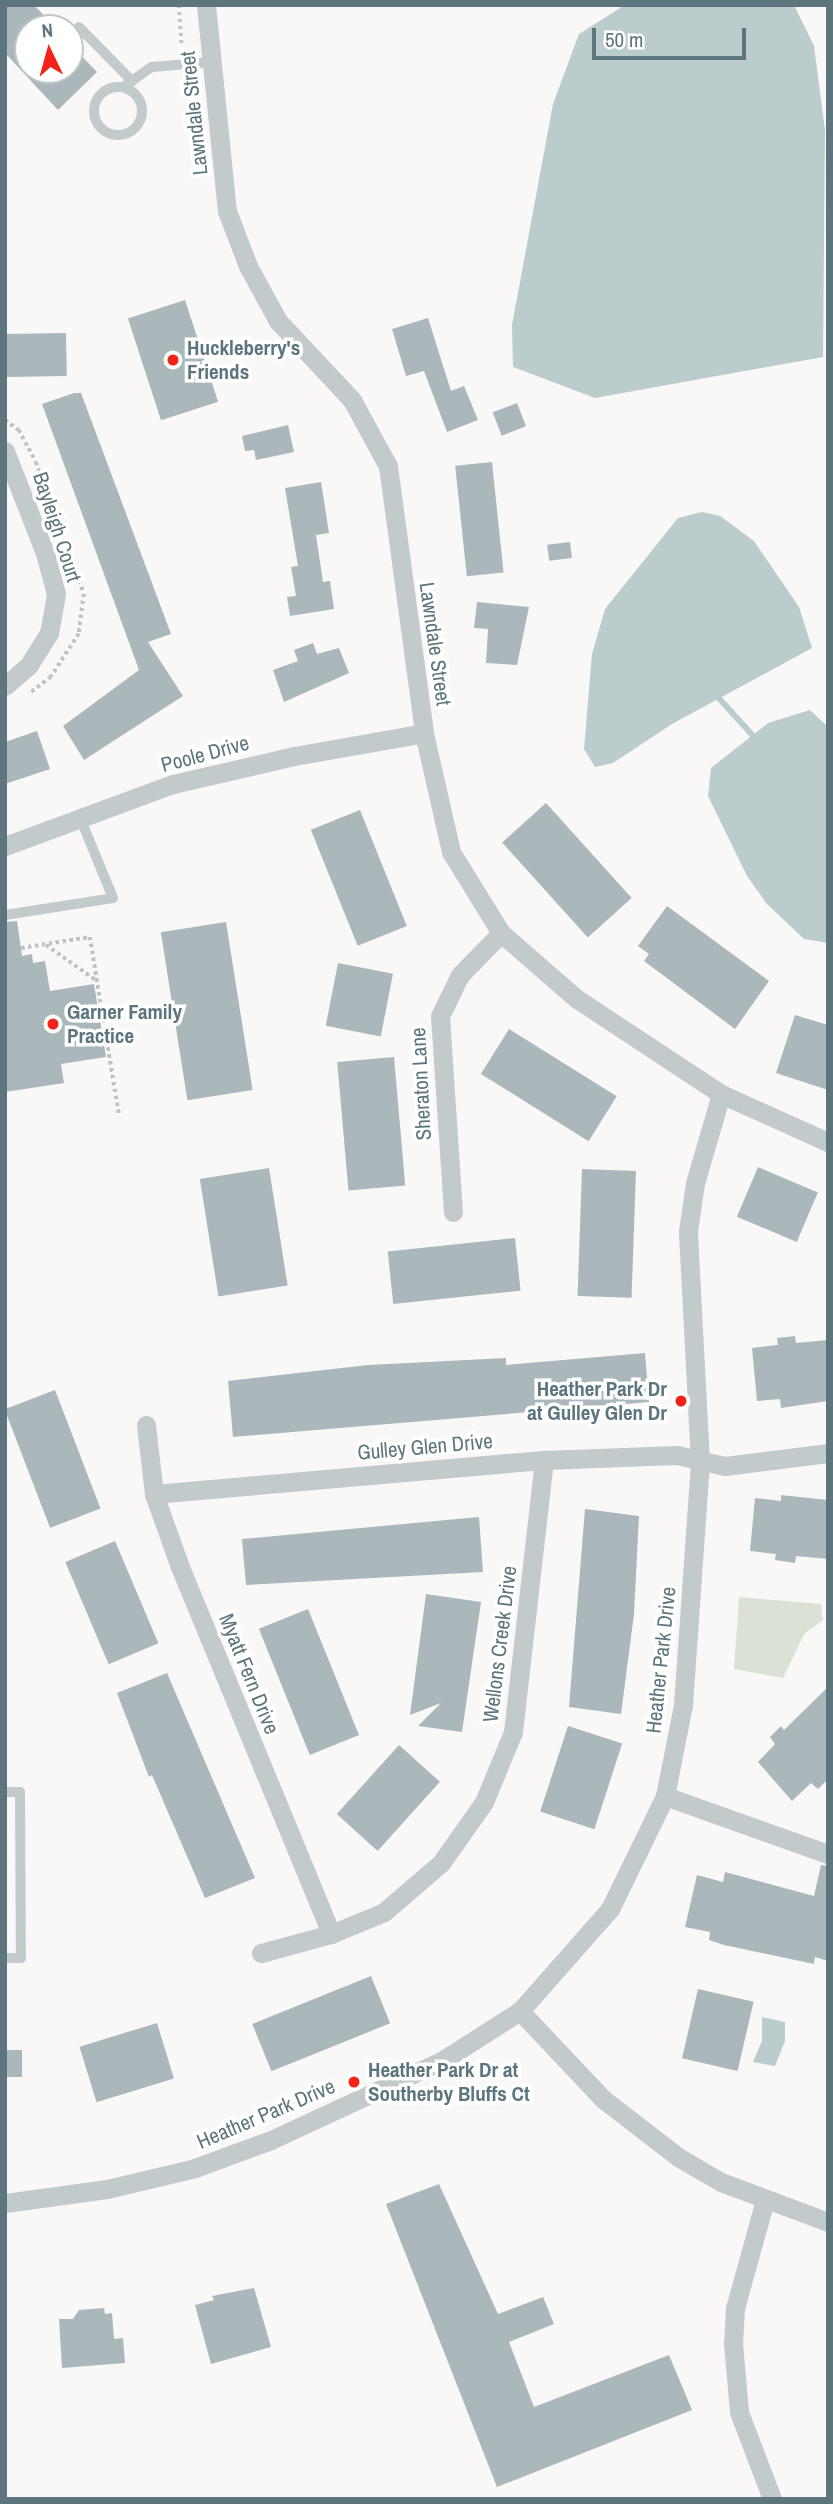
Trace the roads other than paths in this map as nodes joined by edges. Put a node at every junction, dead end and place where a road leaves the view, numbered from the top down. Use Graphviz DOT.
graph roads {
  1 [pos="206,5"];
  2 [pos="84,32"];
  3 [pos="212,62"];
  4 [pos="132,81"];
  5 [pos="122,87"];
  6 [pos="5,451"];
  7 [pos="5,686"];
  8 [pos="425,733"];
  9 [pos="81,820"];
  10 [pos="5,846"];
  11 [pos="5,915"];
  12 [pos="501,933"];
  13 [pos="721,1094"];
  14 [pos="828,1142"];
  15 [pos="453,1212"];
  16 [pos="146,1425"];
  17 [pos="828,1453"];
  18 [pos="544,1460"];
  19 [pos="700,1462"];
  20 [pos="154,1494"];
  21 [pos="5,1792"];
  22 [pos="665,1796"];
  23 [pos="828,1854"];
  24 [pos="331,1934"];
  25 [pos="261,1953"];
  26 [pos="5,1958"];
  27 [pos="520,2011"];
  28 [pos="765,2200"];
  29 [pos="5,2203"];
  30 [pos="828,2222"];
  31 [pos="772,2499"];
  1 -- 3 [label="street, Lawndale Street"];
  2 -- 4 [label="lane"];
  3 -- 4 [label="lane"];
  3 -- 8 [label="street, Lawndale Street"];
  4 -- 5 [label="lane"];
  5 -- 5 [label="lane"];
  6 -- 7 [label="street, Bayleigh Court"];
  8 -- 9 [label="street, Poole Drive"];
  8 -- 12 [label="street, Lawndale Street"];
  9 -- 10 [label="street, Poole Drive"];
  9 -- 11 [label="lane"];
  12 -- 13 [label="street, Lawndale Street"];
  12 -- 15 [label="street, Sheraton Lane"];
  13 -- 14 [label="street, Lawndale Street"];
  13 -- 19 [label="street, Heather Park Drive"];
  16 -- 20 [label="street, Myatt Fern Drive"];
  17 -- 19 [label="street, Gulley Glen Drive"];
  18 -- 19 [label="street, Gulley Glen Drive"];
  18 -- 20 [label="street, Gulley Glen Drive"];
  18 -- 24 [label="street, Wellons Creek Drive"];
  19 -- 22 [label="street, Heather Park Drive"];
  20 -- 24 [label="street, Myatt Fern Drive"];
  21 -- 26 [label="lane"];
  22 -- 23 [label="street"];
  22 -- 27 [label="street, Heather Park Drive"];
  24 -- 25 [label="street, Wellons Creek Drive"];
  27 -- 28 [label="street"];
  27 -- 29 [label="street, Heather Park Drive"];
  28 -- 30 [label="street"];
  28 -- 31 [label="street"];
}
